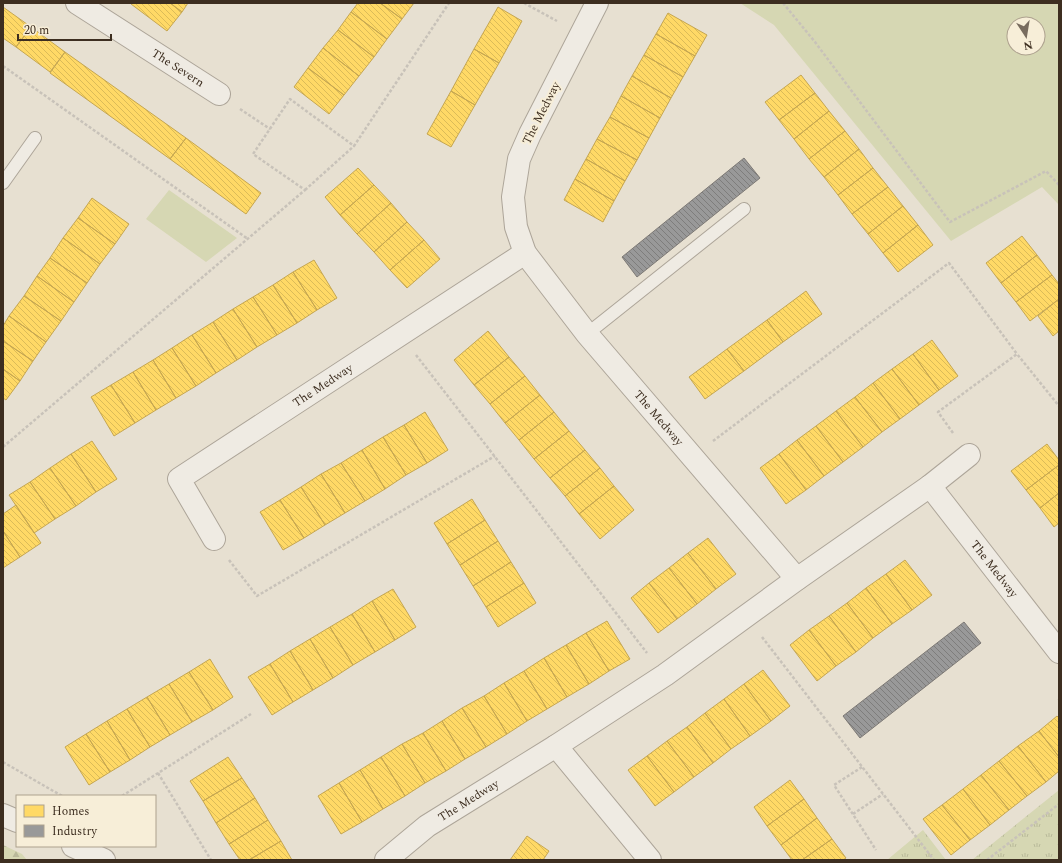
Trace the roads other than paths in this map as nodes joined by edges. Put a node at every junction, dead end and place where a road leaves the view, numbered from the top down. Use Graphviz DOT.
graph roads {
  1 [pos="77,3"];
  2 [pos="597,3"];
  3 [pos="218,94"];
  4 [pos="36,138"];
  5 [pos="3,183"];
  6 [pos="744,209"];
  7 [pos="525,253"];
  8 [pos="587,334"];
  9 [pos="969,455"];
  10 [pos="930,486"];
  11 [pos="214,539"];
  12 [pos="798,579"];
  13 [pos="1059,652"];
  14 [pos="556,746"];
  15 [pos="3,815"];
  16 [pos="16,821"];
  17 [pos="75,847"];
  18 [pos="104,860"];
  19 [pos="386,860"];
  20 [pos="650,860"];
  1 -- 3 [label="street, The Severn"];
  2 -- 7 [label="street, The Medway"];
  4 -- 5 [label="lane"];
  6 -- 8 [label="lane"];
  7 -- 8 [label="street, The Medway"];
  7 -- 11 [label="street, The Medway"];
  8 -- 12 [label="street, The Medway"];
  9 -- 10 [label="street, The Medway"];
  10 -- 12 [label="street, The Medway"];
  10 -- 13 [label="street, The Medway"];
  12 -- 14 [label="street, The Medway"];
  14 -- 19 [label="street, The Medway"];
  14 -- 20 [label="street"];
  15 -- 16 [label="street"];
  17 -- 18 [label="street"];
}
